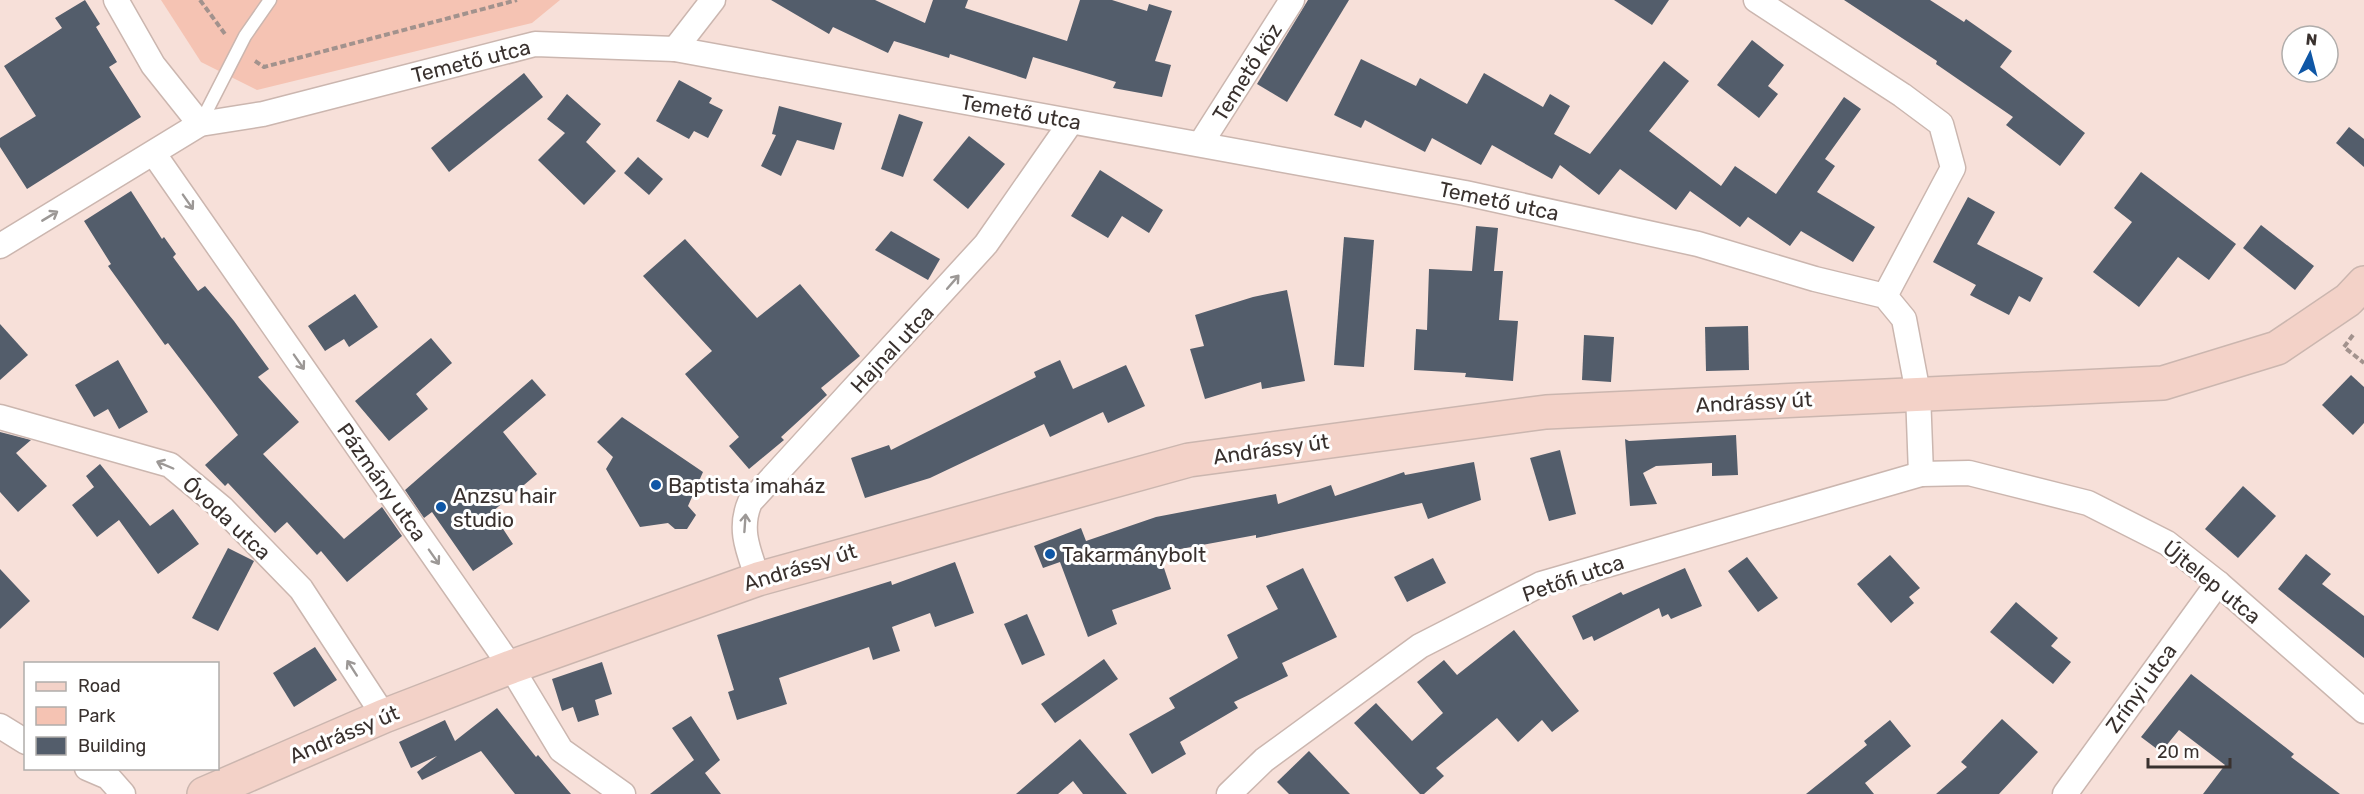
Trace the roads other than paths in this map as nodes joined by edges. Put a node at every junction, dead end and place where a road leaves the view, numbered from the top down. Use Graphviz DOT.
graph roads {
  1 [pos="116,0"];
  2 [pos="270,0"];
  3 [pos="713,0"];
  4 [pos="1292,0"];
  5 [pos="1756,0"];
  6 [pos="675,49"];
  7 [pos="1071,122"];
  8 [pos="201,124"];
  9 [pos="1201,143"];
  10 [pos="154,154"];
  11 [pos="0,246"];
  12 [pos="2364,283"];
  13 [pos="1885,296"];
  14 [pos="1918,393"];
  15 [pos="0,417"];
  16 [pos="1969,473"];
  17 [pos="1921,474"];
  18 [pos="758,579"];
  19 [pos="2218,583"];
  20 [pos="511,667"];
  21 [pos="2364,711"];
  22 [pos="384,717"];
  23 [pos="0,726"];
  24 [pos="24,741"];
  25 [pos="92,770"];
  26 [pos="123,794"];
  27 [pos="204,794"];
  28 [pos="623,794"];
  29 [pos="1229,794"];
  30 [pos="2065,794"];
  1 -- 8 [label="street"];
  2 -- 8 [label="lane"];
  3 -- 6 [label="street"];
  4 -- 9 [label="street, Temető köz"];
  5 -- 13 [label="street"];
  6 -- 7 [label="street, Temető utca"];
  6 -- 8 [label="street, Temető utca"];
  7 -- 9 [label="street, Temető utca"];
  18 -- 7 [label="street, Hajnal utca, one-way"];
  8 -- 10 [label="street, Temető utca"];
  9 -- 13 [label="street, Temető utca"];
  11 -- 10 [label="street, Temető utca, one-way"];
  10 -- 20 [label="street, Pázmány utca, one-way"];
  12 -- 14 [label="main road, Andrássy út"];
  13 -- 14 [label="street"];
  14 -- 17 [label="street"];
  14 -- 18 [label="main road, Andrássy út"];
  22 -- 15 [label="street, Óvoda utca, one-way"];
  16 -- 17 [label="street, Petőfi utca"];
  16 -- 19 [label="street, Újtelep utca"];
  17 -- 29 [label="street, Petőfi utca"];
  18 -- 20 [label="main road, Andrássy út"];
  19 -- 21 [label="street, Újtelep utca"];
  19 -- 30 [label="street, Zrínyi utca"];
  20 -- 22 [label="main road, Andrássy út"];
  20 -- 28 [label="street, Pázmány utca"];
  22 -- 27 [label="main road, Andrássy út"];
  23 -- 24 [label="street"];
  25 -- 26 [label="street"];
}
